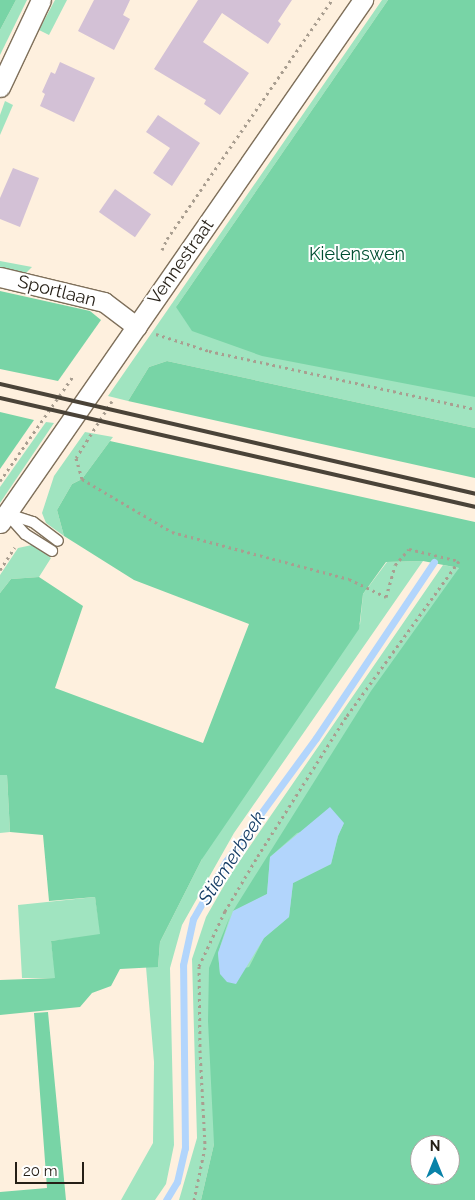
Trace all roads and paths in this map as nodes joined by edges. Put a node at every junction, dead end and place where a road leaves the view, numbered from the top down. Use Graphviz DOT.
graph roads {
  1 [pos="41,0"];
  2 [pos="332,0"];
  3 [pos="363,0"];
  4 [pos="0,87"];
  5 [pos="160,254"];
  6 [pos="0,277"];
  7 [pos="137,327"];
  8 [pos="150,342"];
  9 [pos="113,400"];
  10 [pos="475,409"];
  11 [pos="3,519"];
  12 [pos="58,541"];
  13 [pos="52,551"];
  14 [pos="194,1200"];
  1 -- 4 [label="street"];
  2 -- 5 [label="path"];
  3 -- 7 [label="street, Vennestraat"];
  6 -- 7 [label="street, Sportlaan"];
  7 -- 11 [label="street, Vennestraat"];
  8 -- 10 [label="path"];
  9 -- 14 [label="path"];
  11 -- 12 [label="lane"];
  11 -- 13 [label="lane"];
}
